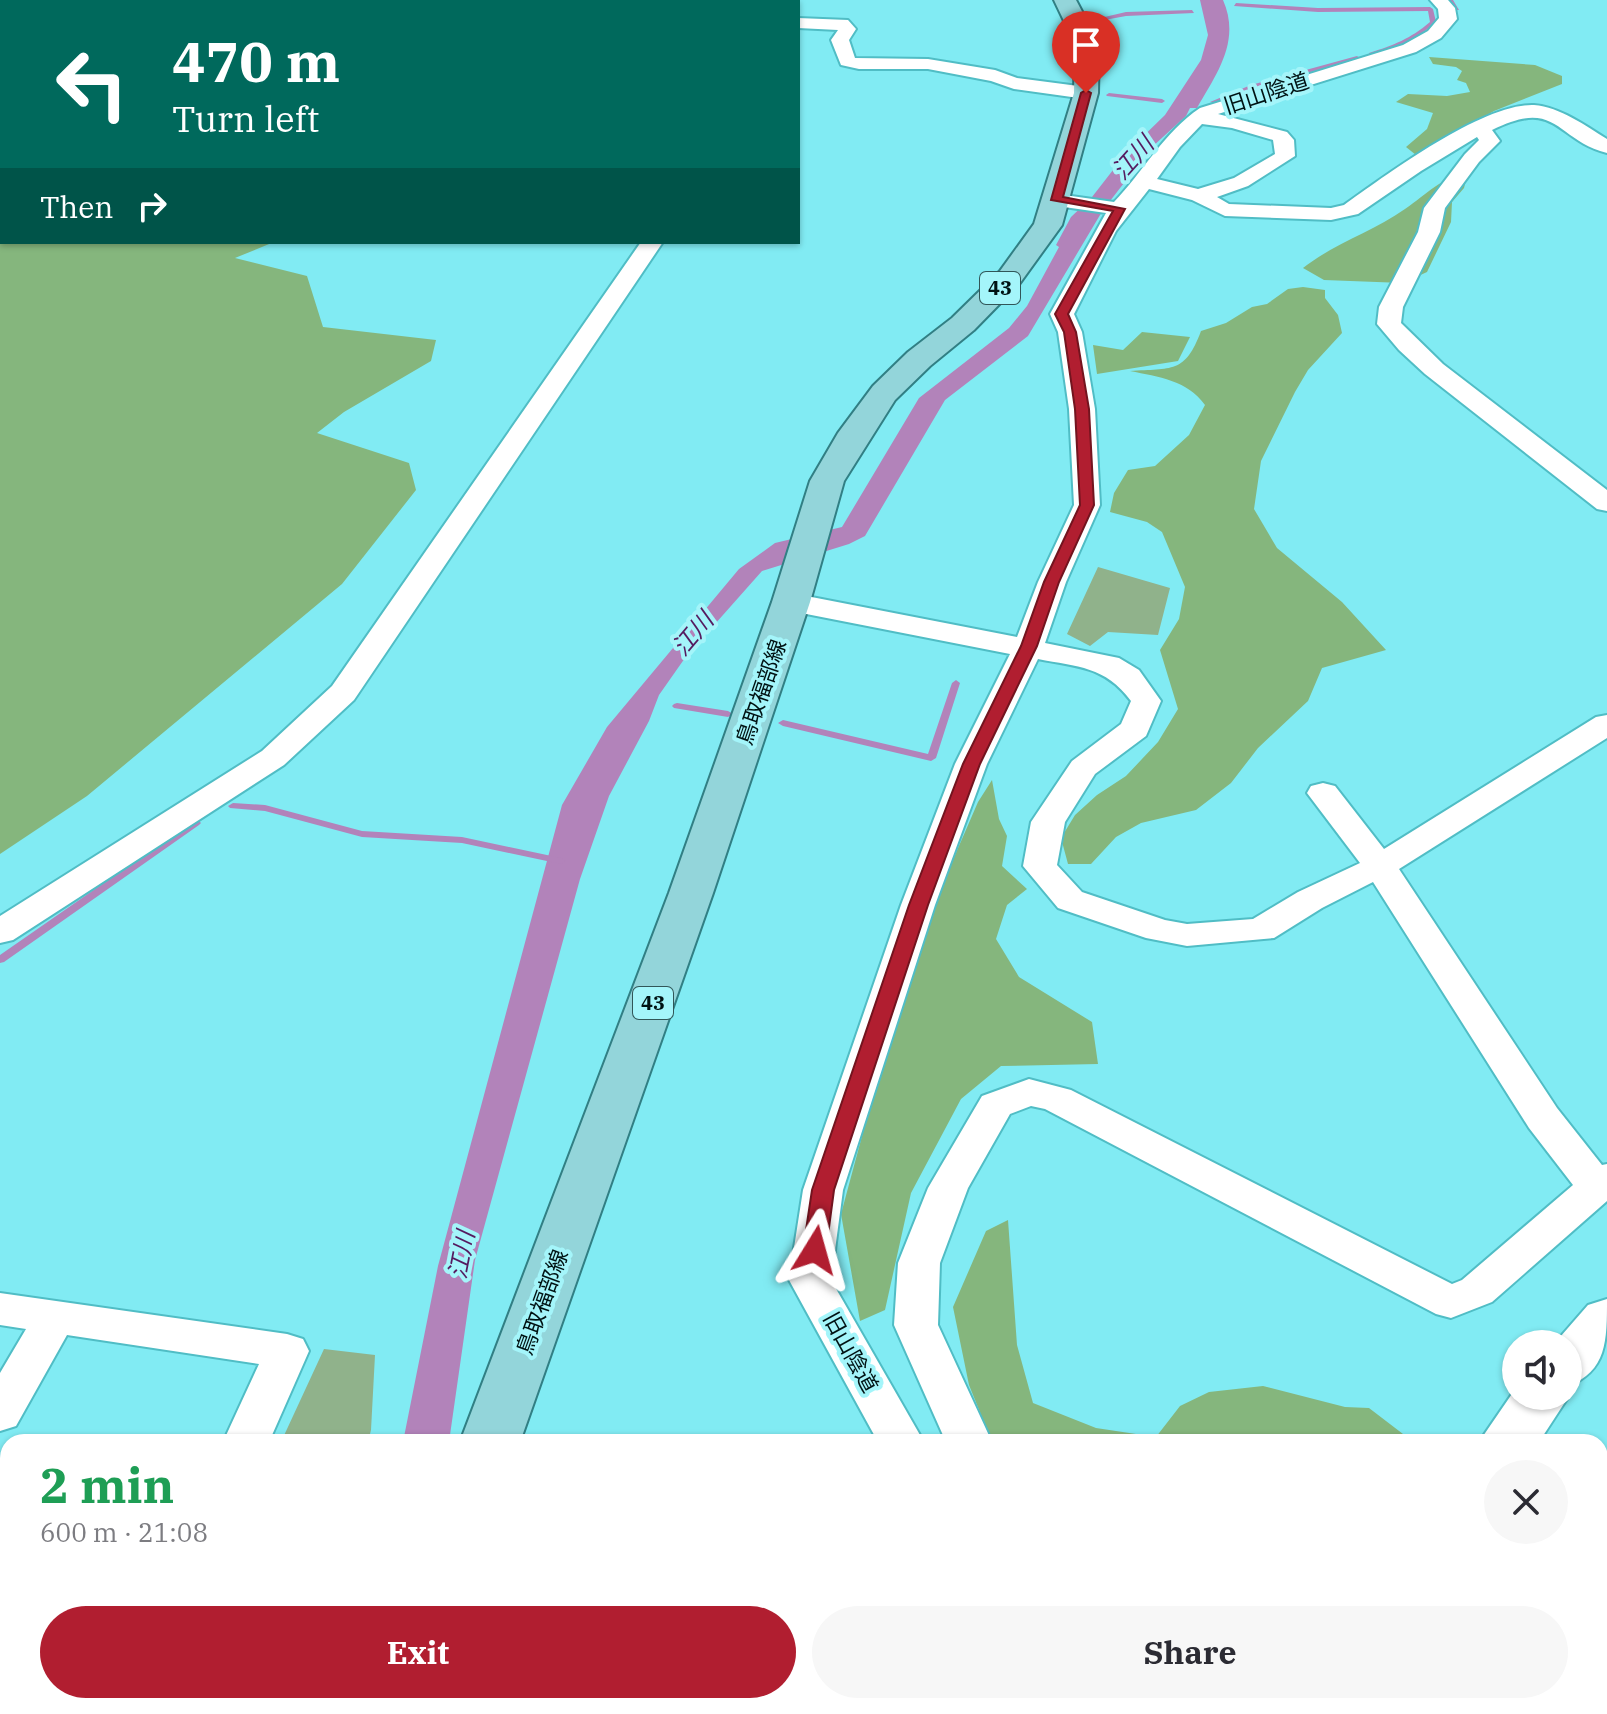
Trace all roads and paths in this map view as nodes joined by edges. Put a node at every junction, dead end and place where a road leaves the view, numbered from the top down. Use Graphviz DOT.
graph roads {
  1 [pos="1065,0"];
  2 [pos="1438,0"];
  3 [pos="800,23"];
  4 [pos="1086,93"];
  5 [pos="1260,93"];
  6 [pos="1200,118"];
  7 [pos="1234,122"];
  8 [pos="1481,129"];
  9 [pos="1607,147"];
  10 [pos="1145,182"];
  11 [pos="1199,196"];
  12 [pos="1067,201"];
  13 [pos="1116,208"];
  14 [pos="651,244"];
  15 [pos="1607,503"];
  16 [pos="802,564"];
  17 [pos="1029,646"];
  18 [pos="1607,724"];
  19 [pos="1323,793"];
  20 [pos="1380,866"];
  21 [pos="0,932"];
  22 [pos="1602,1182"];
  23 [pos="0,1309"];
  24 [pos="55,1318"];
  25 [pos="1607,1319"];
  26 [pos="1582,1348"];
  27 [pos="1531,1410"];
  28 [pos="0,1413"];
  29 [pos="250,1434"];
  30 [pos="493,1434"];
  31 [pos="897,1434"];
  32 [pos="965,1434"];
  33 [pos="1513,1434"];
  1 -- 4 [label="main road, 鳥取福部線 / 43"];
  2 -- 5 [label="street, 旧山陰道"];
  3 -- 4 [label="street"];
  4 -- 12 [label="main road, 鳥取福部線 / 43"];
  5 -- 6 [label="street, 旧山陰道"];
  5 -- 7 [label="street"];
  6 -- 7 [label="street"];
  6 -- 10 [label="street, 旧山陰道"];
  7 -- 11 [label="street"];
  8 -- 9 [label="street"];
  8 -- 11 [label="street"];
  8 -- 15 [label="street"];
  10 -- 11 [label="street"];
  10 -- 13 [label="street, 旧山陰道"];
  12 -- 13 [label="street"];
  12 -- 16 [label="main road, 鳥取福部線 / 43"];
  13 -- 17 [label="street, 旧山陰道"];
  14 -- 21 [label="street"];
  16 -- 17 [label="street"];
  16 -- 30 [label="main road, 鳥取福部線 / 43"];
  17 -- 20 [label="street"];
  17 -- 31 [label="street, 旧山陰道"];
  18 -- 20 [label="street"];
  19 -- 20 [label="street"];
  20 -- 22 [label="street"];
  22 -- 32 [label="street"];
  23 -- 24 [label="street"];
  24 -- 28 [label="street"];
  24 -- 29 [label="street"];
  25 -- 26 [label="street"];
  27 -- 33 [label="street"];
}
